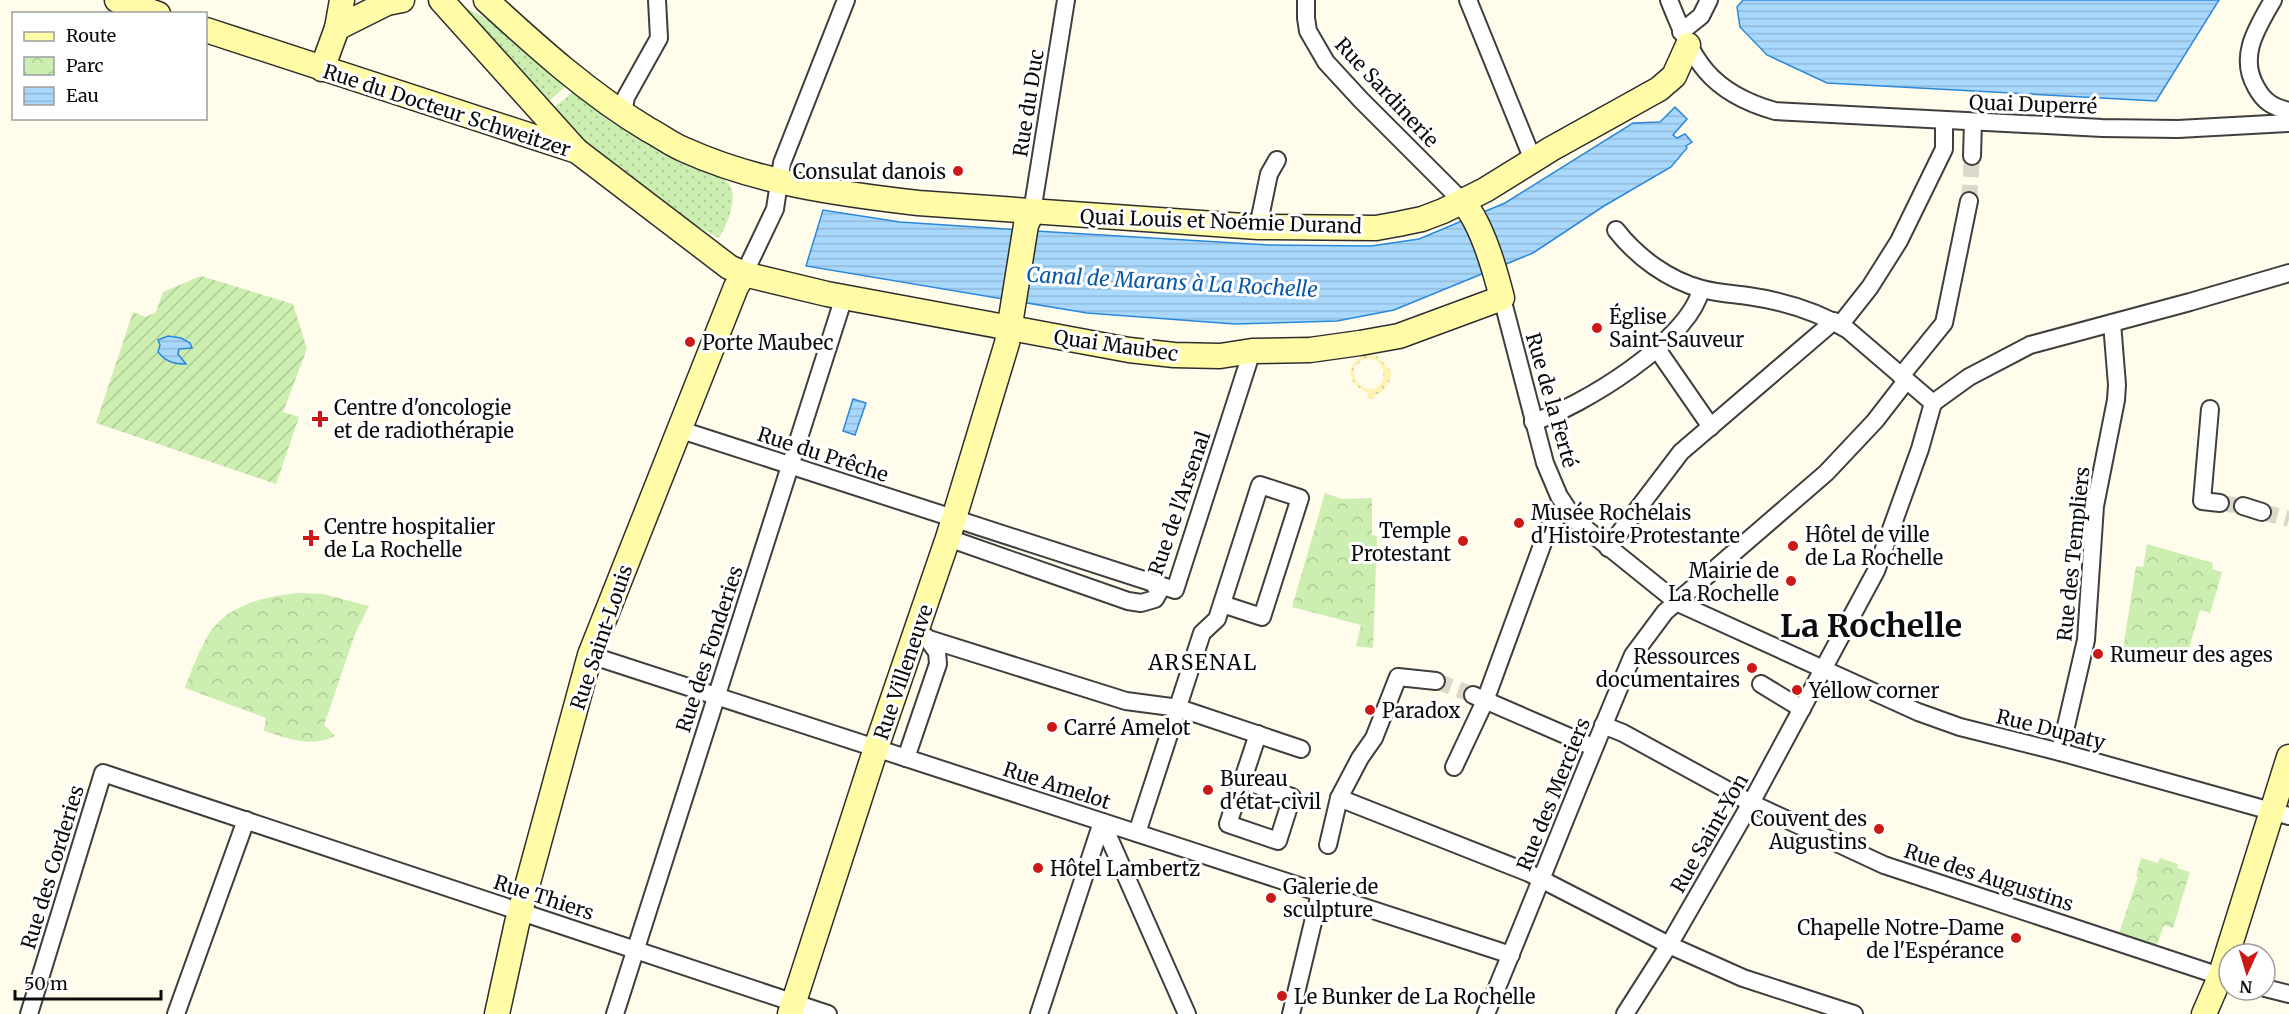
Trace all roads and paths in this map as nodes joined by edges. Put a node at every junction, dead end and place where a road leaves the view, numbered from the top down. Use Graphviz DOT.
graph roads {
  1 [pos="117,0"];
  2 [pos="342,0"];
  3 [pos="402,0"];
  4 [pos="441,0"];
  5 [pos="465,0"];
  6 [pos="657,0"];
  7 [pos="846,0"];
  8 [pos="1066,0"];
  9 [pos="1306,0"];
  10 [pos="1468,0"];
  11 [pos="1669,0"];
  12 [pos="1709,0"];
  13 [pos="2273,0"];
  14 [pos="492,6"];
  15 [pos="152,12"];
  16 [pos="337,28"];
  17 [pos="207,30"];
  18 [pos="1685,38"];
  19 [pos="322,69"];
  20 [pos="2289,111"];
  21 [pos="623,113"];
  22 [pos="1944,121"];
  23 [pos="1973,122"];
  24 [pos="2289,123"];
  25 [pos="577,151"];
  26 [pos="1972,156"];
  27 [pos="1277,160"];
  28 [pos="1533,160"];
  29 [pos="780,181"];
  30 [pos="1969,201"];
  31 [pos="1466,206"];
  32 [pos="1029,219"];
  33 [pos="1258,227"];
  34 [pos="1616,230"];
  35 [pos="736,270"];
  36 [pos="2289,273"];
  37 [pos="1499,286"];
  38 [pos="1701,289"];
  39 [pos="844,297"];
  40 [pos="1012,317"];
  41 [pos="1837,323"];
  42 [pos="2112,323"];
  43 [pos="1657,349"];
  44 [pos="1252,351"];
  45 [pos="1904,378"];
  46 [pos="1933,403"];
  47 [pos="2210,409"];
  48 [pos="1533,422"];
  49 [pos="1711,427"];
  50 [pos="678,429"];
  51 [pos="790,465"];
  52 [pos="2220,503"];
  53 [pos="2243,506"];
  54 [pos="1565,507"];
  55 [pos="2262,512"];
  56 [pos="951,529"];
  57 [pos="1608,548"];
  58 [pos="1154,584"];
  59 [pos="1678,603"];
  60 [pos="1222,604"];
  61 [pos="921,636"];
  62 [pos="591,655"];
  63 [pos="1824,668"];
  64 [pos="1436,681"];
  65 [pos="1761,684"];
  66 [pos="716,696"];
  67 [pos="1479,698"];
  68 [pos="1179,708"];
  69 [pos="1802,709"];
  70 [pos="1603,725"];
  71 [pos="1258,734"];
  72 [pos="1593,747"];
  73 [pos="876,748"];
  74 [pos="1301,748"];
  75 [pos="2060,752"];
  76 [pos="2289,757"];
  77 [pos="906,758"];
  78 [pos="1454,767"];
  79 [pos="1242,780"];
  80 [pos="1339,798"];
  81 [pos="1751,803"];
  82 [pos="2281,814"];
  83 [pos="246,820"];
  84 [pos="1102,822"];
  85 [pos="1137,833"];
  86 [pos="1329,845"];
  87 [pos="1542,879"];
  88 [pos="1320,893"];
  89 [pos="521,912"];
  90 [pos="2237,942"];
  91 [pos="1669,945"];
  92 [pos="636,950"];
  93 [pos="1511,955"];
  94 [pos="2217,976"];
  95 [pos="2217,991"];
  96 [pos="792,1008"];
  97 [pos="29,1014"];
  98 [pos="176,1014"];
  99 [pos="497,1014"];
  100 [pos="615,1014"];
  101 [pos="828,1014"];
  102 [pos="1039,1014"];
  103 [pos="1187,1014"];
  104 [pos="1292,1014"];
  105 [pos="1486,1014"];
  106 [pos="1625,1014"];
  107 [pos="1854,1014"];
  108 [pos="2204,1014"];
  1 -- 15 [label="main road"];
  2 -- 16 [label="main road"];
  3 -- 16 [label="main road"];
  4 -- 25 [label="main road"];
  5 -- 14 [label="main road"];
  6 -- 21 [label="street"];
  7 -- 29 [label="street"];
  8 -- 32 [label="street, Rue du Duc"];
  9 -- 31 [label="street, Rue Sardinerie"];
  10 -- 28 [label="street"];
  11 -- 18 [label="street, Quai Duperré"];
  12 -- 18 [label="street"];
  13 -- 20 [label="street"];
  14 -- 21 [label="main road, Quai Louis et Noémie Durand"];
  16 -- 19 [label="main road"];
  17 -- 19 [label="main road, Rue du Docteur Schweitzer"];
  18 -- 22 [label="street, Quai Duperré"];
  18 -- 28 [label="main road, Quai Louis et Noémie Durand"];
  19 -- 25 [label="main road, Rue du Docteur Schweitzer"];
  21 -- 29 [label="main road, Quai Louis et Noémie Durand"];
  22 -- 23 [label="street, Quai Duperré"];
  22 -- 41 [label="street"];
  23 -- 24 [label="street, Quai Duperré"];
  23 -- 26 [label="street"];
  25 -- 35 [label="main road, Rue du Docteur Schweitzer"];
  27 -- 33 [label="street"];
  28 -- 31 [label="main road, Quai Louis et Noémie Durand"];
  29 -- 32 [label="main road, Quai Louis et Noémie Durand"];
  29 -- 35 [label="street"];
  30 -- 45 [label="street, Rue des Merciers"];
  31 -- 33 [label="main road, Quai Louis et Noémie Durand"];
  31 -- 37 [label="main road"];
  32 -- 33 [label="main road, Quai Louis et Noémie Durand"];
  32 -- 40 [label="main road, Rue Villeneuve"];
  34 -- 38 [label="street"];
  35 -- 39 [label="main road, Quai Maubec"];
  35 -- 50 [label="main road, Rue Saint-Louis"];
  36 -- 42 [label="street"];
  37 -- 44 [label="main road, Quai Maubec"];
  37 -- 48 [label="street, Rue de la Ferté"];
  38 -- 41 [label="street"];
  38 -- 43 [label="street"];
  39 -- 40 [label="main road, Quai Maubec"];
  39 -- 51 [label="street, Rue des Fonderies"];
  40 -- 44 [label="main road, Quai Maubec"];
  40 -- 56 [label="main road, Rue Villeneuve"];
  41 -- 45 [label="street"];
  41 -- 49 [label="street"];
  42 -- 46 [label="street"];
  42 -- 75 [label="street, Rue des Templiers"];
  43 -- 48 [label="street"];
  43 -- 49 [label="street"];
  44 -- 58 [label="street, Rue de l'Arsenal"];
  45 -- 46 [label="street"];
  45 -- 59 [label="street, Rue des Merciers"];
  46 -- 63 [label="street, Rue Saint-Yon"];
  47 -- 52 [label="street"];
  48 -- 54 [label="street, Rue de la Ferté"];
  49 -- 57 [label="street"];
  50 -- 51 [label="street, Rue du Prêche"];
  50 -- 62 [label="main road, Rue Saint-Louis"];
  51 -- 56 [label="street, Rue du Prêche"];
  51 -- 66 [label="street, Rue des Fonderies"];
  53 -- 55 [label="street"];
  54 -- 57 [label="street, Rue de la Ferté"];
  54 -- 67 [label="street"];
  56 -- 58 [label="street, Rue de l'Arsenal"];
  56 -- 58 [label="street"];
  56 -- 61 [label="main road, Rue Villeneuve"];
  57 -- 59 [label="street, Rue de la Ferté"];
  59 -- 63 [label="street, Rue Dupaty"];
  59 -- 70 [label="street, Rue des Merciers"];
  60 -- 60 [label="street"];
  60 -- 68 [label="street"];
  61 -- 68 [label="street"];
  61 -- 73 [label="main road, Rue Villeneuve"];
  61 -- 77 [label="street"];
  62 -- 66 [label="street, Rue Amelot"];
  62 -- 89 [label="main road, Rue Saint-Louis"];
  63 -- 69 [label="street, Rue Saint-Yon"];
  63 -- 75 [label="street, Rue Dupaty"];
  64 -- 80 [label="street"];
  65 -- 69 [label="street"];
  66 -- 73 [label="street, Rue Amelot"];
  66 -- 92 [label="street, Rue des Fonderies"];
  67 -- 72 [label="street"];
  67 -- 78 [label="street"];
  68 -- 71 [label="street"];
  68 -- 85 [label="street"];
  69 -- 81 [label="street, Rue Saint-Yon"];
  70 -- 72 [label="street, Rue des Merciers"];
  70 -- 81 [label="street, Rue des Augustins"];
  71 -- 74 [label="street"];
  71 -- 79 [label="street"];
  72 -- 87 [label="street, Rue des Merciers"];
  73 -- 77 [label="street, Rue Amelot"];
  73 -- 96 [label="main road, Rue Villeneuve"];
  75 -- 82 [label="street, Rue Dupaty"];
  76 -- 82 [label="main road"];
  77 -- 84 [label="street, Rue Amelot"];
  79 -- 79 [label="street"];
  80 -- 86 [label="street"];
  80 -- 87 [label="street"];
  81 -- 91 [label="street, Rue Saint-Yon"];
  81 -- 94 [label="street, Rue des Augustins"];
  82 -- 90 [label="main road"];
  83 -- 89 [label="street, Rue Thiers"];
  83 -- 97 [label="street, Rue des Corderies"];
  83 -- 98 [label="street"];
  84 -- 85 [label="street, Rue Amelot"];
  84 -- 102 [label="street"];
  84 -- 103 [label="street"];
  85 -- 88 [label="street, Rue Amelot"];
  87 -- 91 [label="street"];
  87 -- 93 [label="street, Rue des Merciers"];
  88 -- 93 [label="street, Rue Amelot"];
  88 -- 104 [label="street"];
  89 -- 92 [label="street, Rue Thiers"];
  89 -- 99 [label="main road, Rue Saint-Louis"];
  91 -- 106 [label="street, Rue Saint-Yon"];
  91 -- 107 [label="street"];
  92 -- 96 [label="street, Rue Thiers"];
  92 -- 100 [label="street, Rue des Fonderies"];
  93 -- 105 [label="street, Rue des Merciers"];
  95 -- 108 [label="main road"];
  96 -- 101 [label="street, Rue Thiers"];
}
